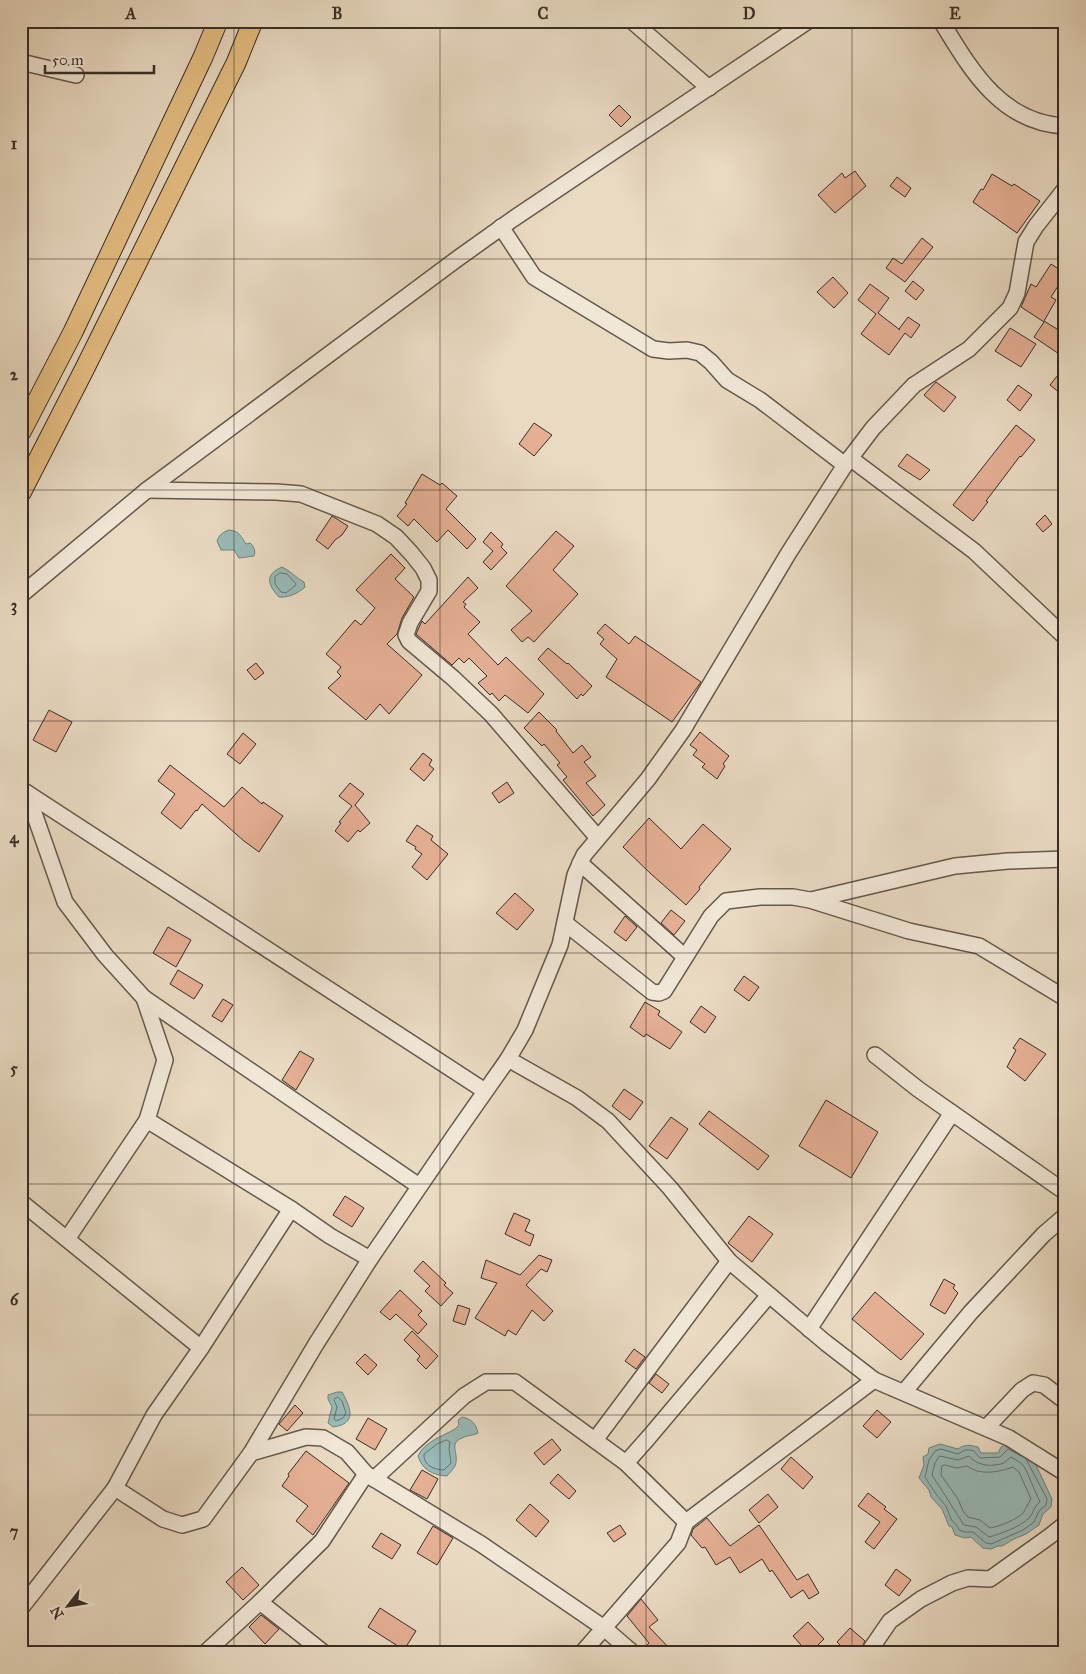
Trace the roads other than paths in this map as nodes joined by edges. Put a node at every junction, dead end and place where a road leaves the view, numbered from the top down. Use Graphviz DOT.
graph roads {
  1 [pos="218,21"];
  2 [pos="253,21"];
  3 [pos="632,21"];
  4 [pos="808,21"];
  5 [pos="940,21"];
  6 [pos="21,62"];
  7 [pos="76,75"];
  8 [pos="709,88"];
  9 [pos="1065,126"];
  10 [pos="1065,189"];
  11 [pos="502,227"];
  12 [pos="21,432"];
  13 [pos="848,461"];
  14 [pos="147,490"];
  15 [pos="21,493"];
  16 [pos="21,595"];
  17 [pos="1065,637"];
  18 [pos="24,791"];
  19 [pos="598,838"];
  20 [pos="1065,859"];
  21 [pos="580,864"];
  22 [pos="810,900"];
  23 [pos="565,923"];
  24 [pos="685,957"];
  25 [pos="144,998"];
  26 [pos="1065,998"];
  27 [pos="875,1056"];
  28 [pos="508,1059"];
  29 [pos="485,1091"];
  30 [pos="952,1113"];
  31 [pos="146,1120"];
  32 [pos="419,1186"];
  33 [pos="1065,1192"];
  34 [pos="21,1202"];
  35 [pos="291,1208"];
  36 [pos="1065,1216"];
  37 [pos="67,1239"];
  38 [pos="370,1259"];
  39 [pos="729,1261"];
  40 [pos="769,1296"];
  41 [pos="809,1329"];
  42 [pos="201,1348"];
  43 [pos="874,1380"];
  44 [pos="904,1392"];
  45 [pos="1065,1401"];
  46 [pos="986,1428"];
  47 [pos="595,1440"];
  48 [pos="251,1454"];
  49 [pos="626,1463"];
  50 [pos="1065,1473"];
  51 [pos="370,1476"];
  52 [pos="115,1488"];
  53 [pos="686,1522"];
  54 [pos="1065,1524"];
  55 [pos="260,1602"];
  56 [pos="21,1608"];
  57 [pos="604,1628"];
  58 [pos="205,1653"];
  59 [pos="324,1653"];
  60 [pos="582,1653"];
  61 [pos="633,1653"];
  62 [pos="868,1653"];
  1 -- 12 [label="main road"];
  2 -- 15 [label="main road"];
  3 -- 8 [label="street"];
  4 -- 8 [label="street"];
  5 -- 9 [label="street"];
  6 -- 7 [label="street"];
  8 -- 11 [label="street"];
  10 -- 13 [label="street"];
  11 -- 13 [label="street"];
  11 -- 14 [label="street"];
  13 -- 17 [label="street"];
  13 -- 19 [label="street"];
  14 -- 16 [label="street"];
  14 -- 19 [label="street"];
  18 -- 25 [label="street"];
  18 -- 29 [label="street"];
  19 -- 21 [label="street"];
  20 -- 22 [label="street"];
  21 -- 23 [label="street"];
  21 -- 24 [label="street"];
  22 -- 24 [label="street"];
  22 -- 26 [label="street"];
  23 -- 24 [label="street"];
  23 -- 28 [label="street"];
  25 -- 31 [label="street"];
  25 -- 32 [label="street"];
  27 -- 30 [label="street"];
  28 -- 29 [label="street"];
  28 -- 39 [label="street"];
  29 -- 32 [label="street"];
  30 -- 33 [label="street"];
  30 -- 41 [label="street"];
  31 -- 35 [label="street"];
  31 -- 37 [label="street"];
  32 -- 38 [label="street"];
  34 -- 37 [label="street"];
  35 -- 38 [label="street"];
  35 -- 42 [label="street"];
  36 -- 44 [label="street"];
  37 -- 42 [label="street"];
  38 -- 48 [label="street"];
  39 -- 40 [label="street"];
  39 -- 47 [label="street"];
  40 -- 41 [label="street"];
  40 -- 49 [label="street"];
  41 -- 43 [label="street"];
  42 -- 52 [label="street"];
  43 -- 44 [label="street"];
  43 -- 53 [label="street"];
  44 -- 46 [label="street"];
  45 -- 46 [label="street"];
  46 -- 50 [label="street"];
  47 -- 49 [label="street"];
  47 -- 51 [label="street"];
  48 -- 51 [label="street"];
  48 -- 52 [label="street"];
  49 -- 53 [label="street"];
  51 -- 55 [label="street"];
  51 -- 57 [label="street"];
  52 -- 56 [label="street"];
  53 -- 57 [label="street"];
  54 -- 62 [label="street"];
  55 -- 58 [label="street"];
  55 -- 59 [label="street"];
  57 -- 60 [label="street"];
  57 -- 61 [label="street"];
}
